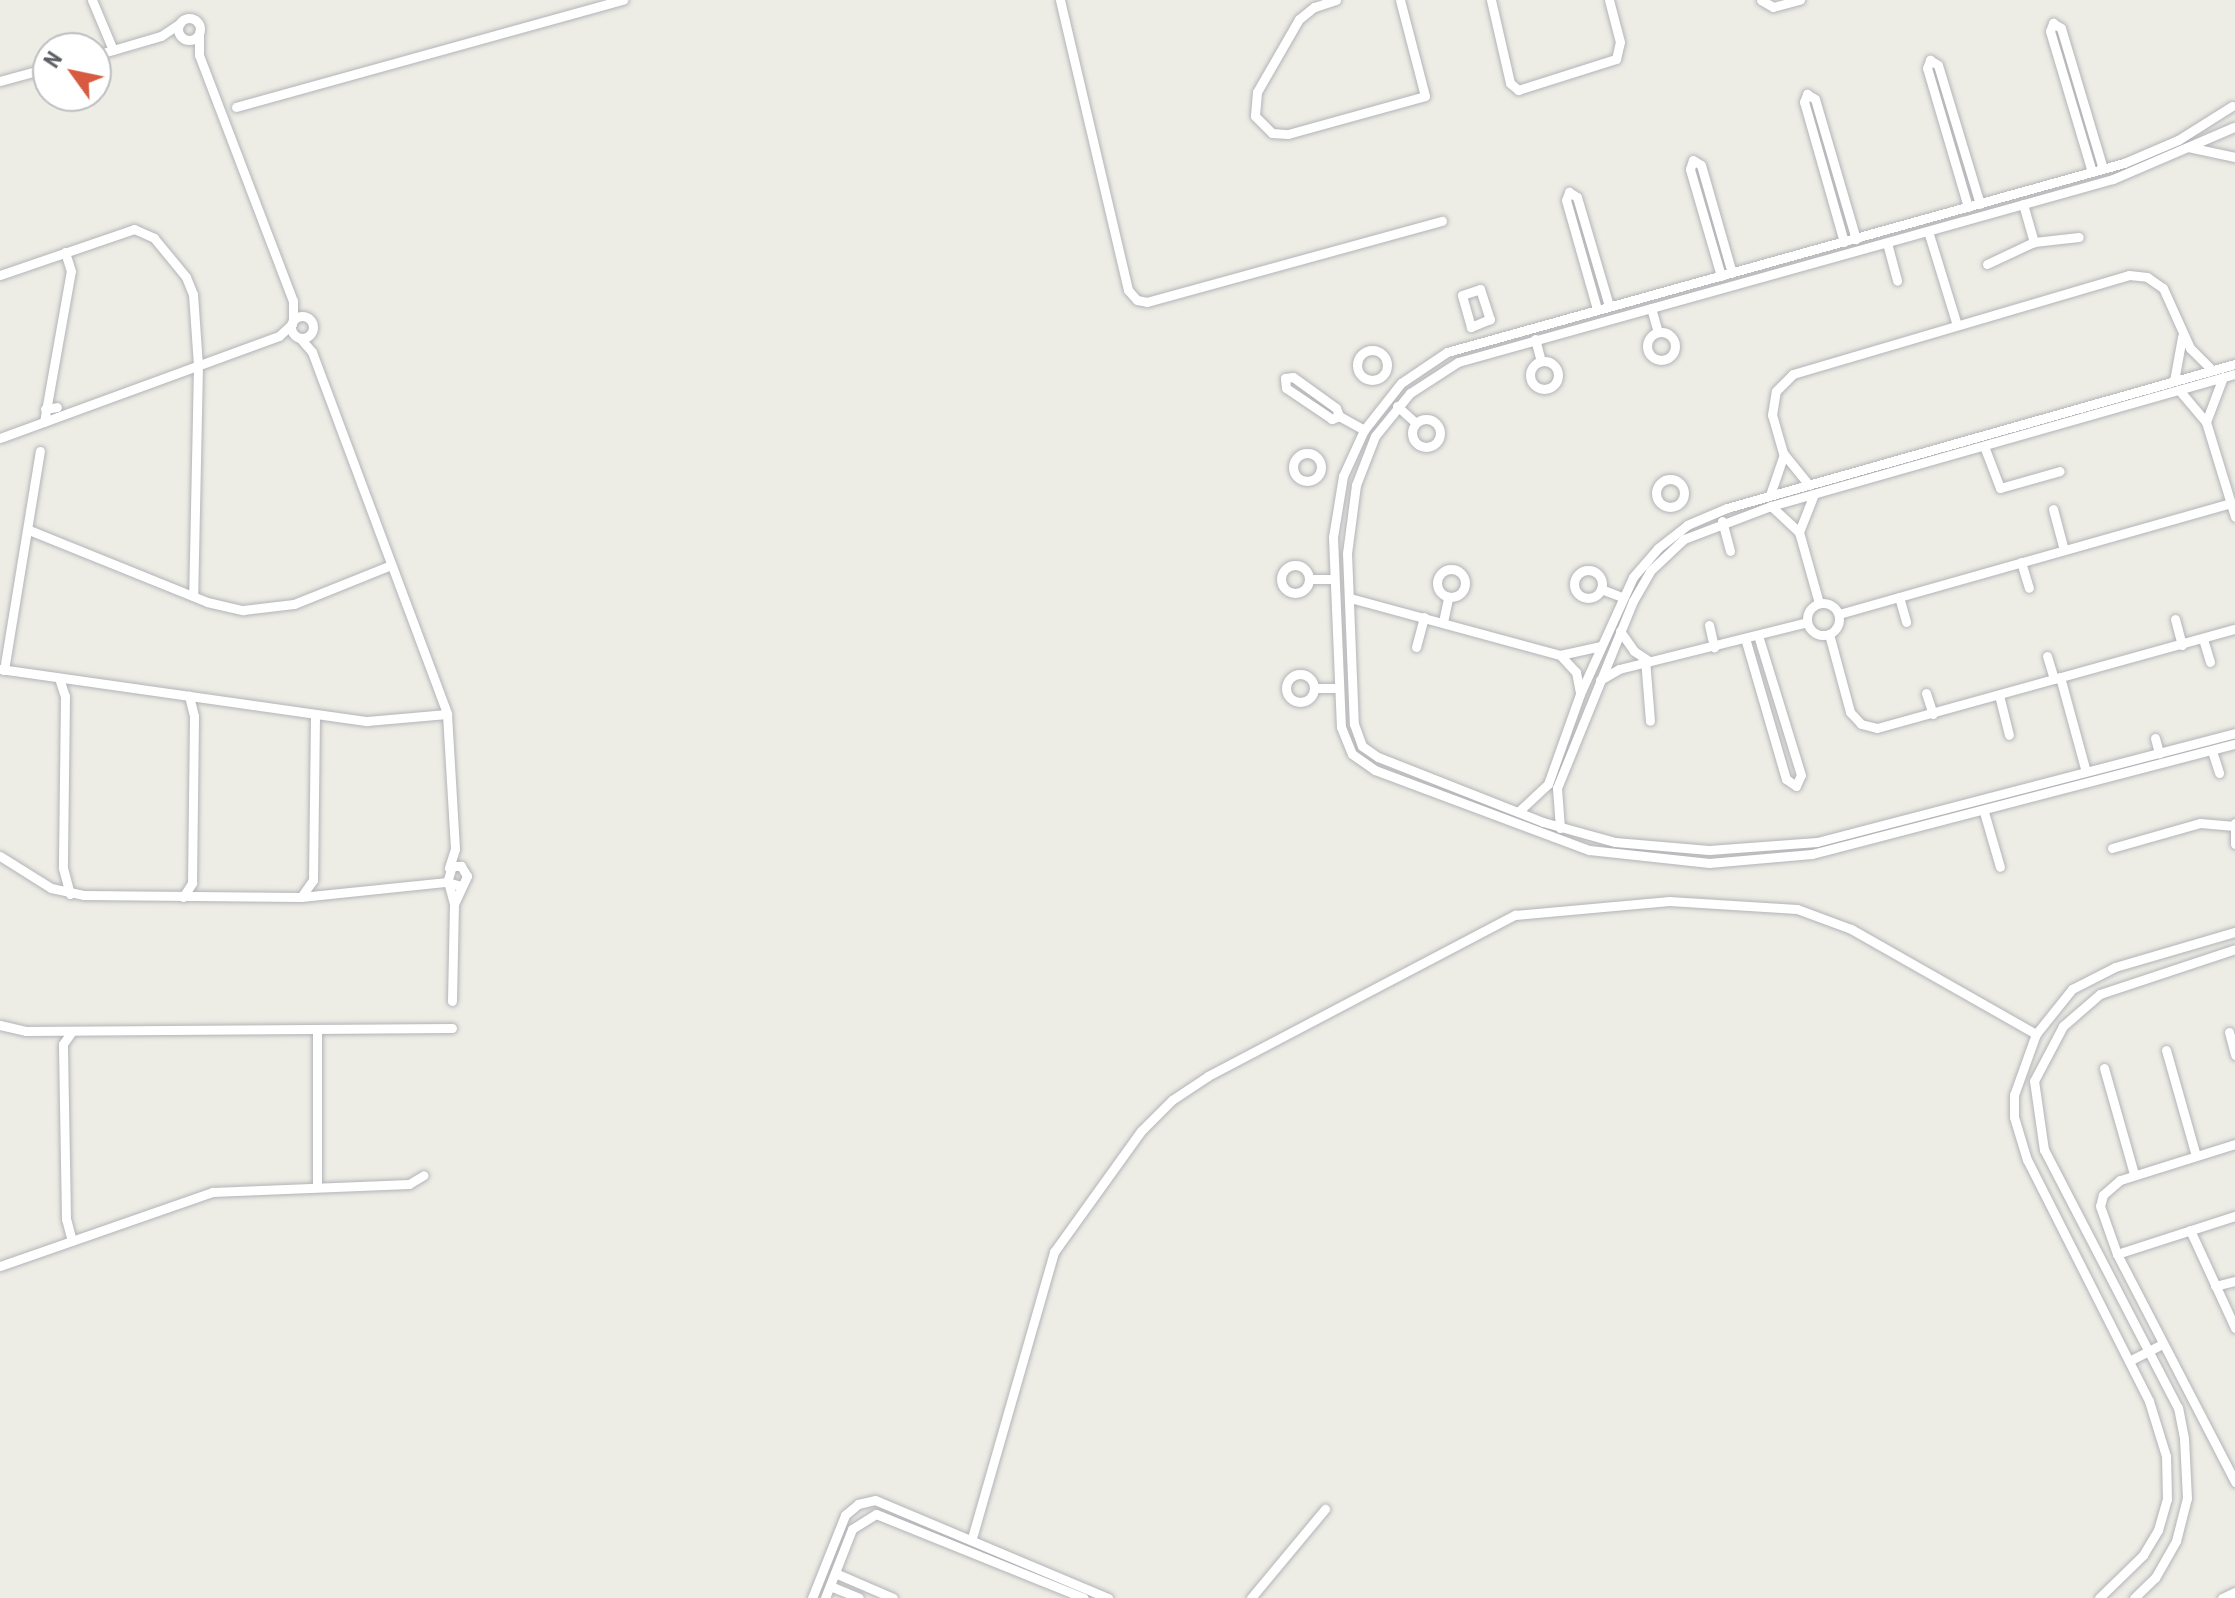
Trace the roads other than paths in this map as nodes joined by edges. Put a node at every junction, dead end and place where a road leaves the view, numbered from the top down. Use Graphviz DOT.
graph roads {
  1 [pos="92,0"];
  2 [pos="623,0"];
  3 [pos="1060,0"];
  4 [pos="1336,0"];
  5 [pos="1400,0"];
  6 [pos="1491,0"];
  7 [pos="1609,0"];
  8 [pos="1761,0"];
  9 [pos="1800,0"];
  10 [pos="180,23"];
  11 [pos="199,33"];
  12 [pos="161,36"];
  13 [pos="183,38"];
  14 [pos="113,50"];
  15 [pos="199,55"];
  16 [pos="2071,58"];
  17 [pos="2059,62"];
  18 [pos="32,72"];
  19 [pos="0,81"];
  20 [pos="1948,97"];
  21 [pos="1937,100"];
  22 [pos="2233,104"];
  23 [pos="236,107"];
  24 [pos="2234,127"];
  25 [pos="1825,135"];
  26 [pos="1814,139"];
  27 [pos="2188,147"];
  28 [pos="2235,157"];
  29 [pos="2103,169"];
  30 [pos="2092,172"];
  31 [pos="2081,175"];
  32 [pos="2084,188"];
  33 [pos="1712,203"];
  34 [pos="1980,204"];
  35 [pos="2023,204"];
  36 [pos="1701,207"];
  37 [pos="1968,207"];
  38 [pos="1442,221"];
  39 [pos="1928,231"];
  40 [pos="2079,237"];
  41 [pos="1856,239"];
  42 [pos="1589,240"];
  43 [pos="1844,242"];
  44 [pos="2034,242"];
  45 [pos="1578,243"];
  46 [pos="1887,243"];
  47 [pos="65,252"];
  48 [pos="1804,254"];
  49 [pos="1987,264"];
  50 [pos="1807,266"];
  51 [pos="1732,273"];
  52 [pos="0,275"];
  53 [pos="1721,276"];
  54 [pos="1897,281"];
  55 [pos="293,301"];
  56 [pos="1609,306"];
  57 [pos="1651,308"];
  58 [pos="1597,309"];
  59 [pos="308,317"];
  60 [pos="292,322"];
  61 [pos="1479,325"];
  62 [pos="1957,325"];
  63 [pos="1658,332"];
  64 [pos="311,333"];
  65 [pos="2182,334"];
  66 [pos="279,336"];
  67 [pos="298,337"];
  68 [pos="1484,339"];
  69 [pos="1535,339"];
  70 [pos="312,352"];
  71 [pos="1541,361"];
  72 [pos="2235,364"];
  73 [pos="198,366"];
  74 [pos="2212,370"];
  75 [pos="2235,374"];
  76 [pos="2223,377"];
  77 [pos="1384,378"];
  78 [pos="2176,385"];
  79 [pos="1394,390"];
  80 [pos="51,393"];
  81 [pos="1397,406"];
  82 [pos="57,407"];
  83 [pos="45,409"];
  84 [pos="67,414"];
  85 [pos="1339,416"];
  86 [pos="44,422"];
  87 [pos="2206,422"];
  88 [pos="1416,423"];
  89 [pos="1361,434"];
  90 [pos="0,438"];
  91 [pos="1371,445"];
  92 [pos="1984,446"];
  93 [pos="40,451"];
  94 [pos="1783,453"];
  95 [pos="1321,471"];
  96 [pos="2060,471"];
  97 [pos="1343,476"];
  98 [pos="1842,481"];
  99 [pos="1812,489"];
  100 [pos="1770,501"];
  101 [pos="2231,503"];
  102 [pos="1676,506"];
  103 [pos="2053,509"];
  104 [pos="2235,517"];
  105 [pos="1722,521"];
  106 [pos="1687,525"];
  107 [pos="29,530"];
  108 [pos="1799,532"];
  109 [pos="2064,550"];
  110 [pos="1730,551"];
  111 [pos="2021,562"];
  112 [pos="391,565"];
  113 [pos="1310,579"];
  114 [pos="1334,579"];
  115 [pos="2029,588"];
  116 [pos="1601,589"];
  117 [pos="193,596"];
  118 [pos="1622,597"];
  119 [pos="1899,597"];
  120 [pos="1350,598"];
  121 [pos="1448,598"];
  122 [pos="1819,603"];
  123 [pos="1839,614"];
  124 [pos="1424,617"];
  125 [pos="2175,619"];
  126 [pos="1443,622"];
  127 [pos="1807,622"];
  128 [pos="1906,622"];
  129 [pos="1709,625"];
  130 [pos="2235,629"];
  131 [pos="1620,631"];
  132 [pos="1829,634"];
  133 [pos="1758,635"];
  134 [pos="1745,638"];
  135 [pos="2203,639"];
  136 [pos="2182,645"];
  137 [pos="1601,646"];
  138 [pos="1416,647"];
  139 [pos="1714,647"];
  140 [pos="1560,655"];
  141 [pos="2047,656"];
  142 [pos="2210,662"];
  143 [pos="1645,663"];
  144 [pos="2,669"];
  145 [pos="59,678"];
  146 [pos="2057,678"];
  147 [pos="76,680"];
  148 [pos="1600,680"];
  149 [pos="1315,688"];
  150 [pos="1339,688"];
  151 [pos="1926,693"];
  152 [pos="1580,694"];
  153 [pos="1999,695"];
  154 [pos="65,696"];
  155 [pos="189,696"];
  156 [pos="204,699"];
  157 [pos="447,714"];
  158 [pos="1933,714"];
  159 [pos="315,715"];
  160 [pos="194,716"];
  161 [pos="1650,721"];
  162 [pos="2235,733"];
  163 [pos="2009,735"];
  164 [pos="2155,738"];
  165 [pos="2235,744"];
  166 [pos="2212,751"];
  167 [pos="2159,753"];
  168 [pos="2086,772"];
  169 [pos="2219,773"];
  170 [pos="1552,786"];
  171 [pos="1955,807"];
  172 [pos="1518,812"];
  173 [pos="1984,812"];
  174 [pos="1959,819"];
  175 [pos="2234,825"];
  176 [pos="1560,828"];
  177 [pos="2235,844"];
  178 [pos="2112,848"];
  179 [pos="455,849"];
  180 [pos="0,856"];
  181 [pos="2000,867"];
  182 [pos="63,868"];
  183 [pos="464,868"];
  184 [pos="448,876"];
  185 [pos="313,880"];
  186 [pos="42,883"];
  187 [pos="192,883"];
  188 [pos="461,886"];
  189 [pos="70,894"];
  190 [pos="329,896"];
  191 [pos="183,897"];
  192 [pos="203,897"];
  193 [pos="301,897"];
  194 [pos="454,904"];
  195 [pos="2235,932"];
  196 [pos="2235,949"];
  197 [pos="452,1001"];
  198 [pos="0,1025"];
  199 [pos="452,1028"];
  200 [pos="317,1029"];
  201 [pos="53,1031"];
  202 [pos="72,1031"];
  203 [pos="2229,1032"];
  204 [pos="2036,1034"];
  205 [pos="63,1044"];
  206 [pos="2166,1050"];
  207 [pos="2235,1055"];
  208 [pos="2104,1068"];
  209 [pos="2235,1144"];
  210 [pos="2196,1156"];
  211 [pos="2134,1174"];
  212 [pos="424,1175"];
  213 [pos="317,1186"];
  214 [pos="2235,1216"];
  215 [pos="2190,1230"];
  216 [pos="72,1241"];
  217 [pos="2117,1254"];
  218 [pos="0,1266"];
  219 [pos="2235,1281"];
  220 [pos="2215,1286"];
  221 [pos="2235,1328"];
  222 [pos="2163,1344"];
  223 [pos="2148,1350"];
  224 [pos="2129,1361"];
  225 [pos="2235,1482"];
  226 [pos="1325,1509"];
  227 [pos="972,1538"];
  228 [pos="835,1573"];
  229 [pos="830,1586"];
  230 [pos="2235,1592"];
  231 [pos="812,1598"];
  232 [pos="825,1598"];
  233 [pos="859,1598"];
  234 [pos="893,1598"];
  235 [pos="1084,1598"];
  236 [pos="1108,1598"];
  237 [pos="1251,1598"];
  238 [pos="2099,1598"];
  239 [pos="2134,1598"];
  240 [pos="2222,1598"];
  1 -- 14 [label="street"];
  2 -- 23 [label="street"];
  3 -- 38 [label="street"];
  4 -- 5 [label="street"];
  6 -- 7 [label="street"];
  8 -- 9 [label="street"];
  10 -- 11 [label="street"];
  10 -- 12 [label="street"];
  10 -- 13 [label="street"];
  11 -- 13 [label="street"];
  11 -- 15 [label="street"];
  12 -- 13 [label="street"];
  12 -- 14 [label="street"];
  13 -- 15 [label="street"];
  15 -- 55 [label="street"];
  16 -- 17 [label="street"];
  16 -- 17 [label="street"];
  16 -- 29 [label="street"];
  17 -- 30 [label="street"];
  18 -- 19 [label="street"];
  20 -- 21 [label="street"];
  20 -- 21 [label="street"];
  20 -- 34 [label="street"];
  21 -- 37 [label="street"];
  22 -- 24 [label="street"];
  22 -- 29 [label="street"];
  24 -- 27 [label="street"];
  25 -- 26 [label="street"];
  25 -- 26 [label="street"];
  25 -- 41 [label="street"];
  26 -- 43 [label="street"];
  27 -- 28 [label="street"];
  27 -- 32 [label="street"];
  29 -- 30 [label="street"];
  30 -- 31 [label="street"];
  31 -- 32 [label="street"];
  31 -- 34 [label="street"];
  32 -- 35 [label="street"];
  33 -- 36 [label="street"];
  33 -- 36 [label="street"];
  33 -- 51 [label="street"];
  34 -- 37 [label="street"];
  35 -- 39 [label="street"];
  35 -- 44 [label="street"];
  36 -- 53 [label="street"];
  37 -- 41 [label="street"];
  39 -- 46 [label="street"];
  39 -- 62 [label="street"];
  40 -- 44 [label="street"];
  41 -- 43 [label="street"];
  42 -- 45 [label="street"];
  42 -- 45 [label="street"];
  42 -- 56 [label="street"];
  43 -- 48 [label="street"];
  44 -- 49 [label="street"];
  45 -- 58 [label="street"];
  46 -- 50 [label="street"];
  46 -- 54 [label="street"];
  47 -- 52 [label="street"];
  47 -- 73 [label="street"];
  47 -- 80 [label="street"];
  48 -- 50 [label="street"];
  48 -- 51 [label="street"];
  50 -- 57 [label="street"];
  51 -- 53 [label="street"];
  53 -- 56 [label="street"];
  55 -- 59 [label="street"];
  55 -- 60 [label="street"];
  56 -- 58 [label="street"];
  57 -- 63 [label="street"];
  57 -- 69 [label="street"];
  58 -- 68 [label="street"];
  59 -- 60 [label="street"];
  59 -- 64 [label="street"];
  60 -- 66 [label="street"];
  60 -- 67 [label="street"];
  61 -- 68 [label="street"];
  62 -- 65 [label="street"];
  62 -- 94 [label="street"];
  64 -- 67 [label="street"];
  64 -- 70 [label="street"];
  65 -- 74 [label="street"];
  65 -- 78 [label="street"];
  66 -- 67 [label="street"];
  66 -- 73 [label="street"];
  67 -- 70 [label="street"];
  68 -- 79 [label="street"];
  69 -- 71 [label="street"];
  69 -- 81 [label="street"];
  70 -- 112 [label="street"];
  72 -- 74 [label="street"];
  73 -- 84 [label="street"];
  73 -- 117 [label="street"];
  74 -- 78 [label="street"];
  75 -- 76 [label="street"];
  76 -- 78 [label="street"];
  76 -- 87 [label="street"];
  77 -- 79 [label="street"];
  78 -- 87 [label="street"];
  78 -- 92 [label="street"];
  78 -- 98 [label="street"];
  79 -- 89 [label="street"];
  80 -- 82 [label="street"];
  80 -- 83 [label="street"];
  81 -- 88 [label="street"];
  81 -- 91 [label="street"];
  82 -- 83 [label="street"];
  82 -- 84 [label="street"];
  83 -- 86 [label="street"];
  84 -- 86 [label="street"];
  85 -- 85 [label="street"];
  85 -- 89 [label="street"];
  86 -- 90 [label="street"];
  87 -- 101 [label="street"];
  89 -- 91 [label="street"];
  89 -- 97 [label="street"];
  91 -- 120 [label="street"];
  92 -- 96 [label="street"];
  92 -- 98 [label="street"];
  93 -- 107 [label="street"];
  94 -- 99 [label="street"];
  94 -- 100 [label="street"];
  95 -- 97 [label="street"];
  97 -- 114 [label="street"];
  98 -- 99 [label="street"];
  99 -- 100 [label="street"];
  99 -- 108 [label="street"];
  100 -- 105 [label="street"];
  100 -- 106 [label="street"];
  100 -- 108 [label="street"];
  101 -- 104 [label="street"];
  101 -- 109 [label="street"];
  102 -- 106 [label="street"];
  103 -- 109 [label="street"];
  105 -- 110 [label="street"];
  105 -- 131 [label="street"];
  106 -- 118 [label="street"];
  107 -- 117 [label="street"];
  107 -- 144 [label="street"];
  108 -- 122 [label="street"];
  109 -- 111 [label="street"];
  111 -- 115 [label="street"];
  111 -- 119 [label="street"];
  112 -- 117 [label="street"];
  112 -- 157 [label="street"];
  113 -- 114 [label="street"];
  114 -- 150 [label="street"];
  116 -- 118 [label="street"];
  118 -- 137 [label="street"];
  119 -- 123 [label="street"];
  119 -- 128 [label="street"];
  120 -- 124 [label="street"];
  120 -- 172 [label="street"];
  121 -- 126 [label="street"];
  122 -- 123 [label="street"];
  122 -- 127 [label="street"];
  123 -- 132 [label="street"];
  124 -- 126 [label="street"];
  124 -- 138 [label="street"];
  125 -- 136 [label="street"];
  126 -- 140 [label="street"];
  127 -- 132 [label="street"];
  127 -- 133 [label="street"];
  129 -- 139 [label="street"];
  130 -- 135 [label="street"];
  131 -- 143 [label="street"];
  131 -- 148 [label="street"];
  132 -- 158 [label="street"];
  133 -- 134 [label="street"];
  133 -- 134 [label="street"];
  134 -- 139 [label="street"];
  135 -- 136 [label="street"];
  135 -- 142 [label="street"];
  136 -- 146 [label="street"];
  137 -- 140 [label="street"];
  137 -- 152 [label="street"];
  139 -- 143 [label="street"];
  140 -- 152 [label="street"];
  141 -- 146 [label="street"];
  143 -- 148 [label="street"];
  143 -- 161 [label="street"];
  144 -- 145 [label="street"];
  145 -- 147 [label="street"];
  145 -- 154 [label="street"];
  146 -- 153 [label="street"];
  146 -- 168 [label="street"];
  147 -- 154 [label="street"];
  147 -- 155 [label="street"];
  148 -- 170 [label="street"];
  149 -- 150 [label="street"];
  150 -- 174 [label="street"];
  151 -- 158 [label="street"];
  152 -- 170 [label="street"];
  153 -- 158 [label="street"];
  153 -- 163 [label="street"];
  154 -- 182 [label="street"];
  155 -- 156 [label="street"];
  155 -- 160 [label="street"];
  156 -- 159 [label="street"];
  156 -- 160 [label="street"];
  157 -- 159 [label="street"];
  157 -- 179 [label="street"];
  159 -- 185 [label="street"];
  160 -- 187 [label="street"];
  162 -- 167 [label="street"];
  164 -- 167 [label="street"];
  165 -- 166 [label="street"];
  166 -- 169 [label="street"];
  166 -- 173 [label="street"];
  167 -- 168 [label="street"];
  168 -- 171 [label="street"];
  170 -- 172 [label="street"];
  170 -- 176 [label="street"];
  171 -- 174 [label="street"];
  171 -- 176 [label="street"];
  172 -- 176 [label="street"];
  173 -- 174 [label="street"];
  173 -- 181 [label="street"];
  175 -- 177 [label="street"];
  175 -- 178 [label="street"];
  179 -- 183 [label="street"];
  179 -- 184 [label="street"];
  180 -- 186 [label="street"];
  182 -- 186 [label="street"];
  182 -- 189 [label="street"];
  183 -- 184 [label="street"];
  183 -- 188 [label="street"];
  184 -- 188 [label="street"];
  184 -- 190 [label="street"];
  184 -- 194 [label="street"];
  185 -- 190 [label="street"];
  185 -- 193 [label="street"];
  186 -- 189 [label="street"];
  187 -- 191 [label="street"];
  187 -- 192 [label="street"];
  188 -- 194 [label="street"];
  189 -- 191 [label="street"];
  190 -- 193 [label="street"];
  191 -- 192 [label="street"];
  192 -- 193 [label="street"];
  194 -- 197 [label="street"];
  195 -- 204 [label="street"];
  196 -- 223 [label="street"];
  198 -- 201 [label="street"];
  199 -- 200 [label="street"];
  200 -- 202 [label="street"];
  200 -- 213 [label="street"];
  201 -- 202 [label="street"];
  201 -- 205 [label="street"];
  202 -- 205 [label="street"];
  203 -- 207 [label="street"];
  204 -- 224 [label="street"];
  204 -- 227 [label="street"];
  205 -- 216 [label="street"];
  206 -- 210 [label="street"];
  208 -- 211 [label="street"];
  209 -- 210 [label="street"];
  210 -- 211 [label="street"];
  211 -- 217 [label="street"];
  212 -- 213 [label="street"];
  213 -- 216 [label="street"];
  214 -- 215 [label="street"];
  215 -- 217 [label="street"];
  215 -- 220 [label="street"];
  216 -- 218 [label="street"];
  217 -- 222 [label="street"];
  219 -- 220 [label="street"];
  220 -- 221 [label="street"];
  222 -- 223 [label="street"];
  222 -- 225 [label="street"];
  223 -- 224 [label="street"];
  223 -- 239 [label="street"];
  224 -- 238 [label="street"];
  226 -- 237 [label="street"];
  227 -- 231 [label="street"];
  227 -- 236 [label="street"];
  228 -- 229 [label="street"];
  228 -- 234 [label="street"];
  228 -- 235 [label="street"];
  229 -- 232 [label="street"];
  229 -- 233 [label="street"];
  230 -- 240 [label="street"];
}
